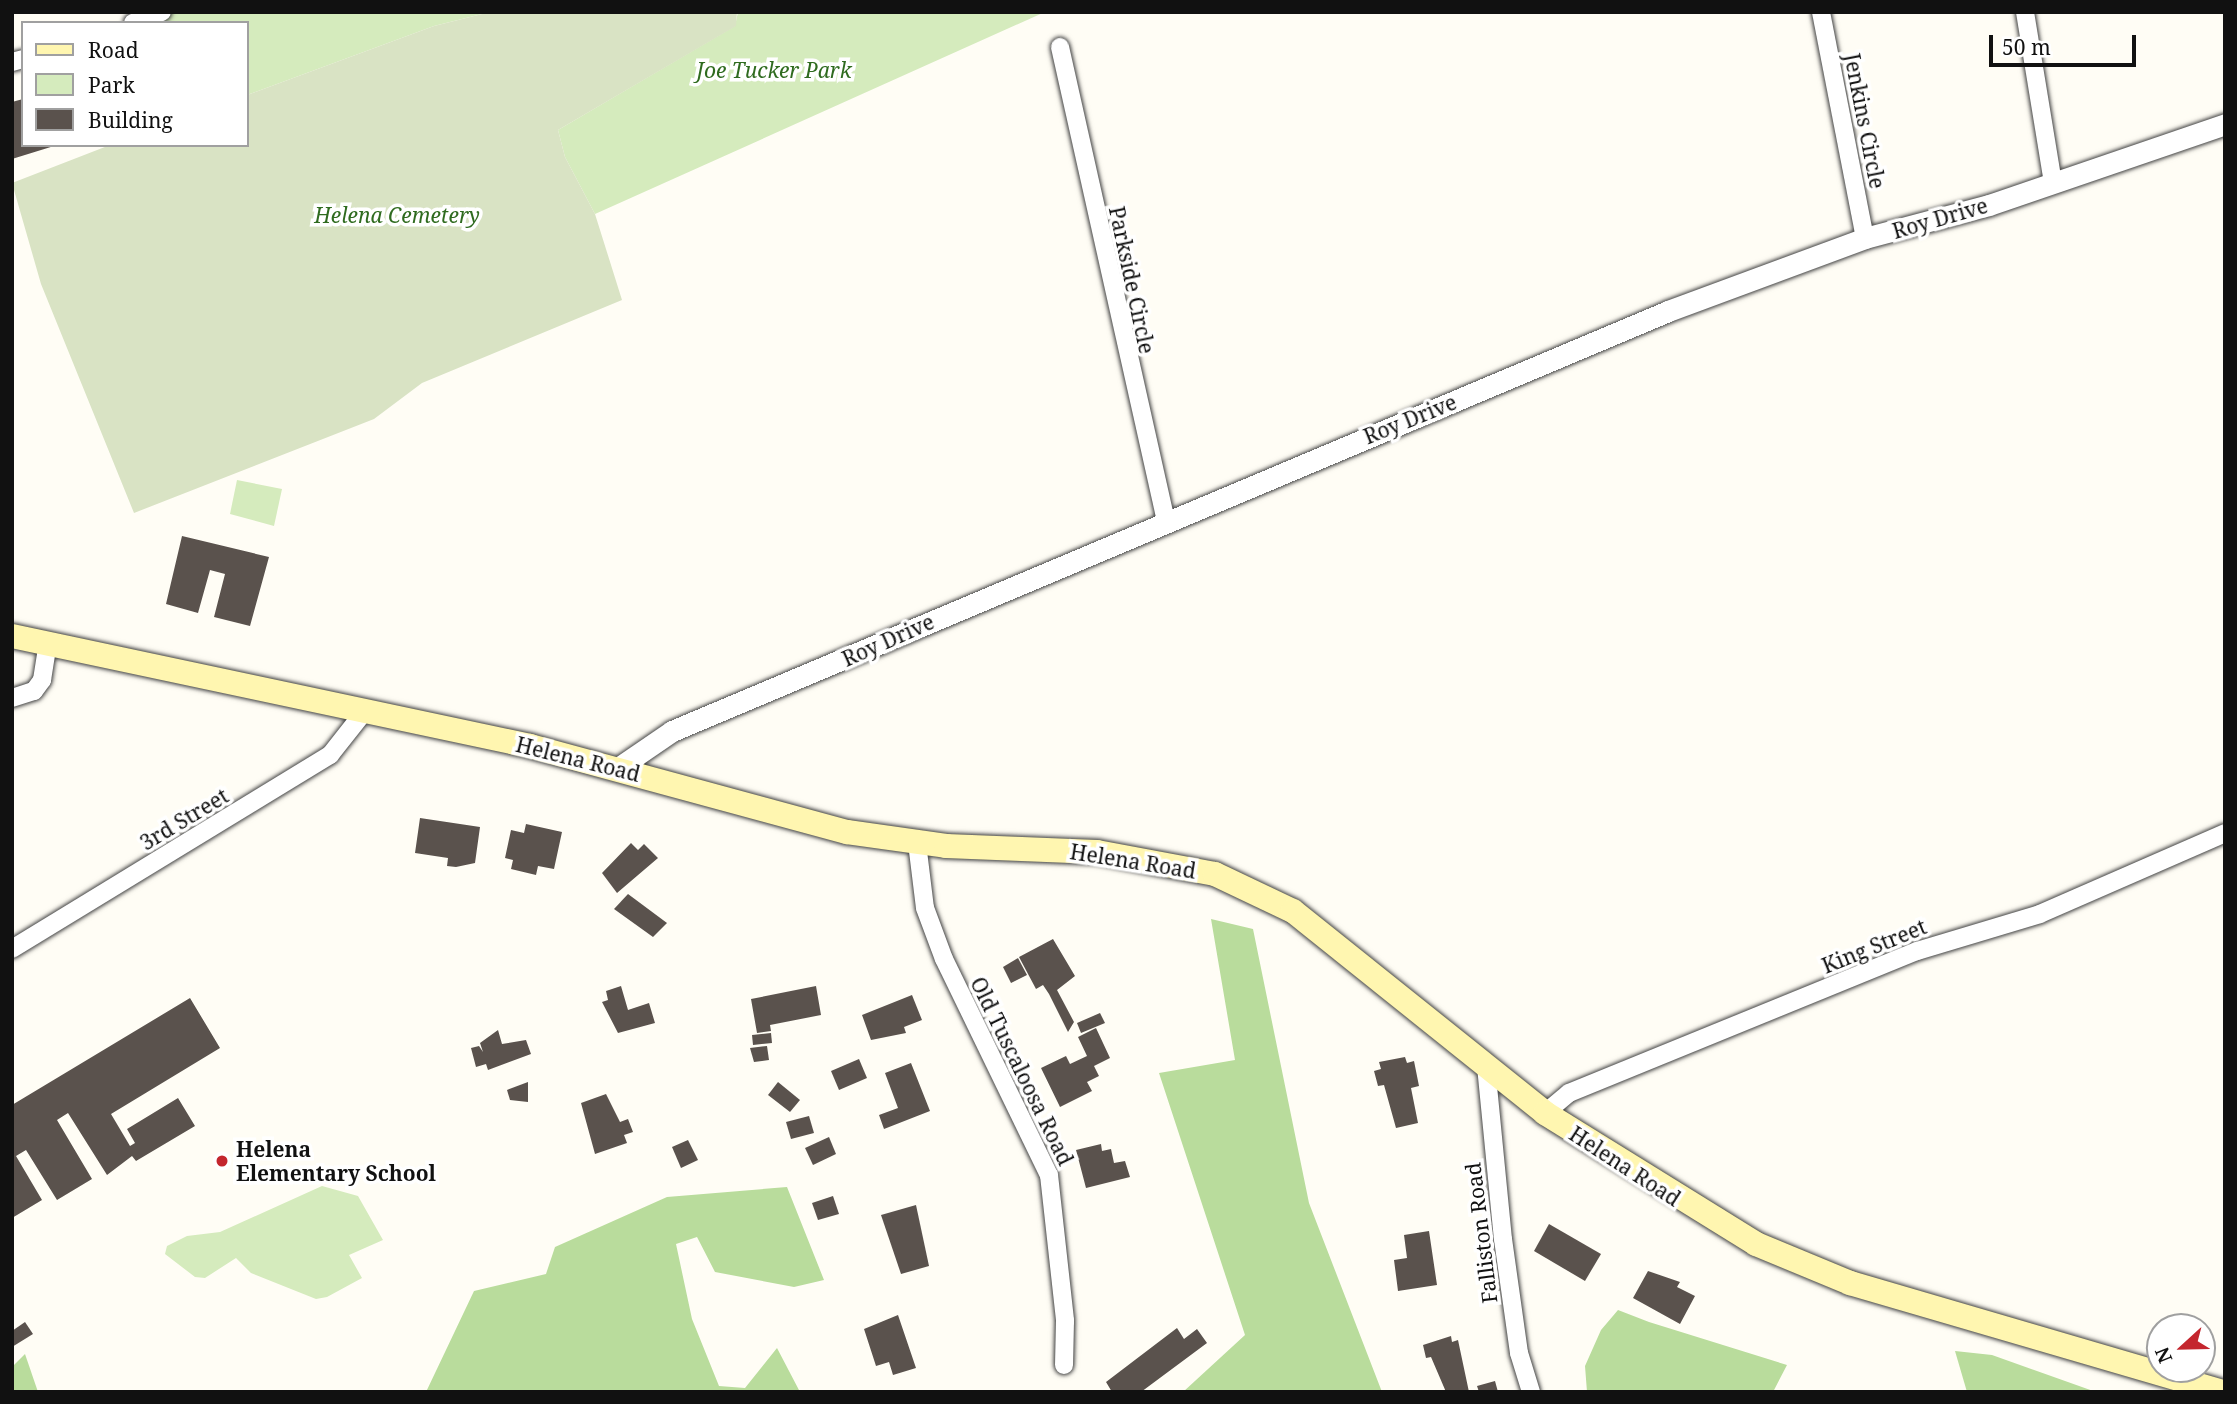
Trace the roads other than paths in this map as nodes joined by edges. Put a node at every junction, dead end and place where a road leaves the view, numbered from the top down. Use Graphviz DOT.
graph roads {
  1 [pos="162,12"];
  2 [pos="1821,12"];
  3 [pos="2025,12"];
  4 [pos="138,21"];
  5 [pos="1060,47"];
  6 [pos="2225,124"];
  7 [pos="2053,183"];
  8 [pos="1865,238"];
  9 [pos="1166,522"];
  10 [pos="12,636"];
  11 [pos="48,643"];
  12 [pos="12,698"];
  13 [pos="363,712"];
  14 [pos="618,768"];
  15 [pos="2225,833"];
  16 [pos="917,843"];
  17 [pos="12,949"];
  18 [pos="1486,1066"];
  19 [pos="1545,1113"];
  20 [pos="1064,1365"];
  21 [pos="1531,1392"];
  22 [pos="2222,1392"];
  1 -- 4 [label="street"];
  2 -- 8 [label="street, Jenkins Circle"];
  3 -- 7 [label="street"];
  5 -- 9 [label="street, Parkside Circle"];
  6 -- 7 [label="street, Roy Drive"];
  7 -- 8 [label="street, Roy Drive"];
  8 -- 9 [label="street, Roy Drive"];
  9 -- 14 [label="street, Roy Drive"];
  10 -- 11 [label="main road, Helena Road"];
  11 -- 12 [label="street"];
  11 -- 13 [label="main road, Helena Road"];
  13 -- 14 [label="main road, Helena Road"];
  13 -- 17 [label="street, 3rd Street"];
  14 -- 16 [label="main road, Helena Road"];
  15 -- 19 [label="street, King Street"];
  16 -- 18 [label="main road, Helena Road"];
  16 -- 20 [label="street, Old Tuscaloosa Road"];
  18 -- 19 [label="main road, Helena Road"];
  18 -- 21 [label="street, Falliston Road"];
  19 -- 22 [label="main road, Helena Road"];
}
